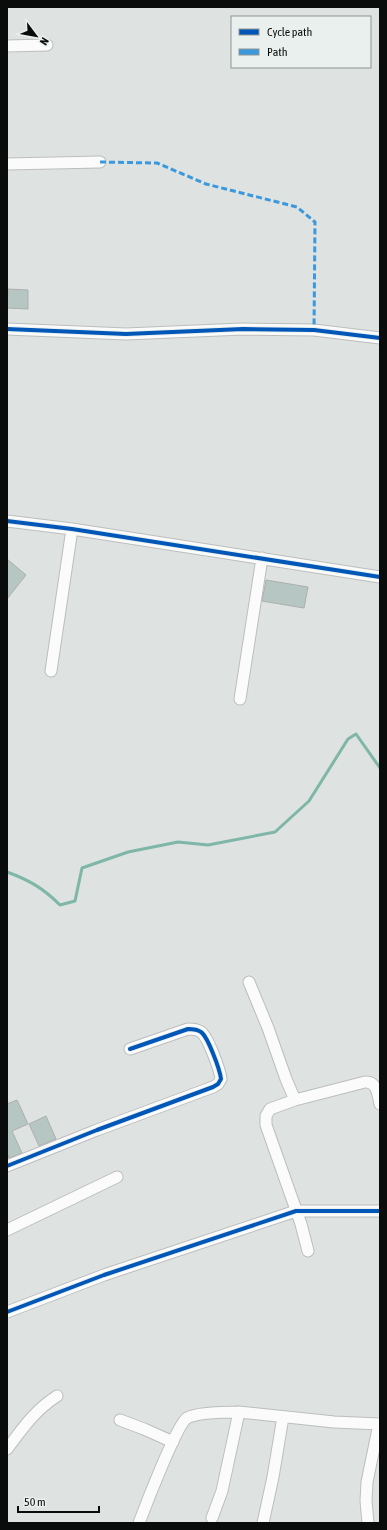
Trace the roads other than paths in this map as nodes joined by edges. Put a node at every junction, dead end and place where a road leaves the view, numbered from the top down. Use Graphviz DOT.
graph roads {
  1 [pos="7,46"];
  2 [pos="47,46"];
  3 [pos="100,162"];
  4 [pos="7,164"];
  5 [pos="7,329"];
  6 [pos="380,338"];
  7 [pos="7,521"];
  8 [pos="72,529"];
  9 [pos="262,558"];
  10 [pos="380,577"];
  11 [pos="51,671"];
  12 [pos="240,699"];
  13 [pos="249,982"];
  14 [pos="130,1049"];
  15 [pos="295,1100"];
  16 [pos="380,1104"];
  17 [pos="7,1166"];
  18 [pos="117,1177"];
  19 [pos="296,1211"];
  20 [pos="380,1211"];
  21 [pos="7,1230"];
  22 [pos="308,1251"];
  23 [pos="7,1312"];
  24 [pos="57,1396"];
  25 [pos="239,1412"];
  26 [pos="283,1418"];
  27 [pos="120,1420"];
  28 [pos="379,1424"];
  29 [pos="173,1442"];
  30 [pos="7,1449"];
  31 [pos="212,1518"];
  32 [pos="138,1523"];
  33 [pos="263,1523"];
  34 [pos="368,1523"];
  1 -- 2 [label="street"];
  3 -- 4 [label="street"];
  5 -- 6 [label="street"];
  7 -- 8 [label="street"];
  8 -- 9 [label="street"];
  8 -- 11 [label="street"];
  9 -- 10 [label="street"];
  9 -- 12 [label="street"];
  13 -- 15 [label="street"];
  14 -- 17 [label="street"];
  15 -- 16 [label="street"];
  15 -- 19 [label="street"];
  18 -- 21 [label="street"];
  19 -- 20 [label="street"];
  19 -- 22 [label="street"];
  19 -- 23 [label="street"];
  24 -- 30 [label="street"];
  25 -- 26 [label="street"];
  25 -- 29 [label="street"];
  25 -- 31 [label="street"];
  26 -- 28 [label="street"];
  26 -- 33 [label="street"];
  27 -- 29 [label="street"];
  28 -- 34 [label="street"];
  29 -- 32 [label="street"];
}
